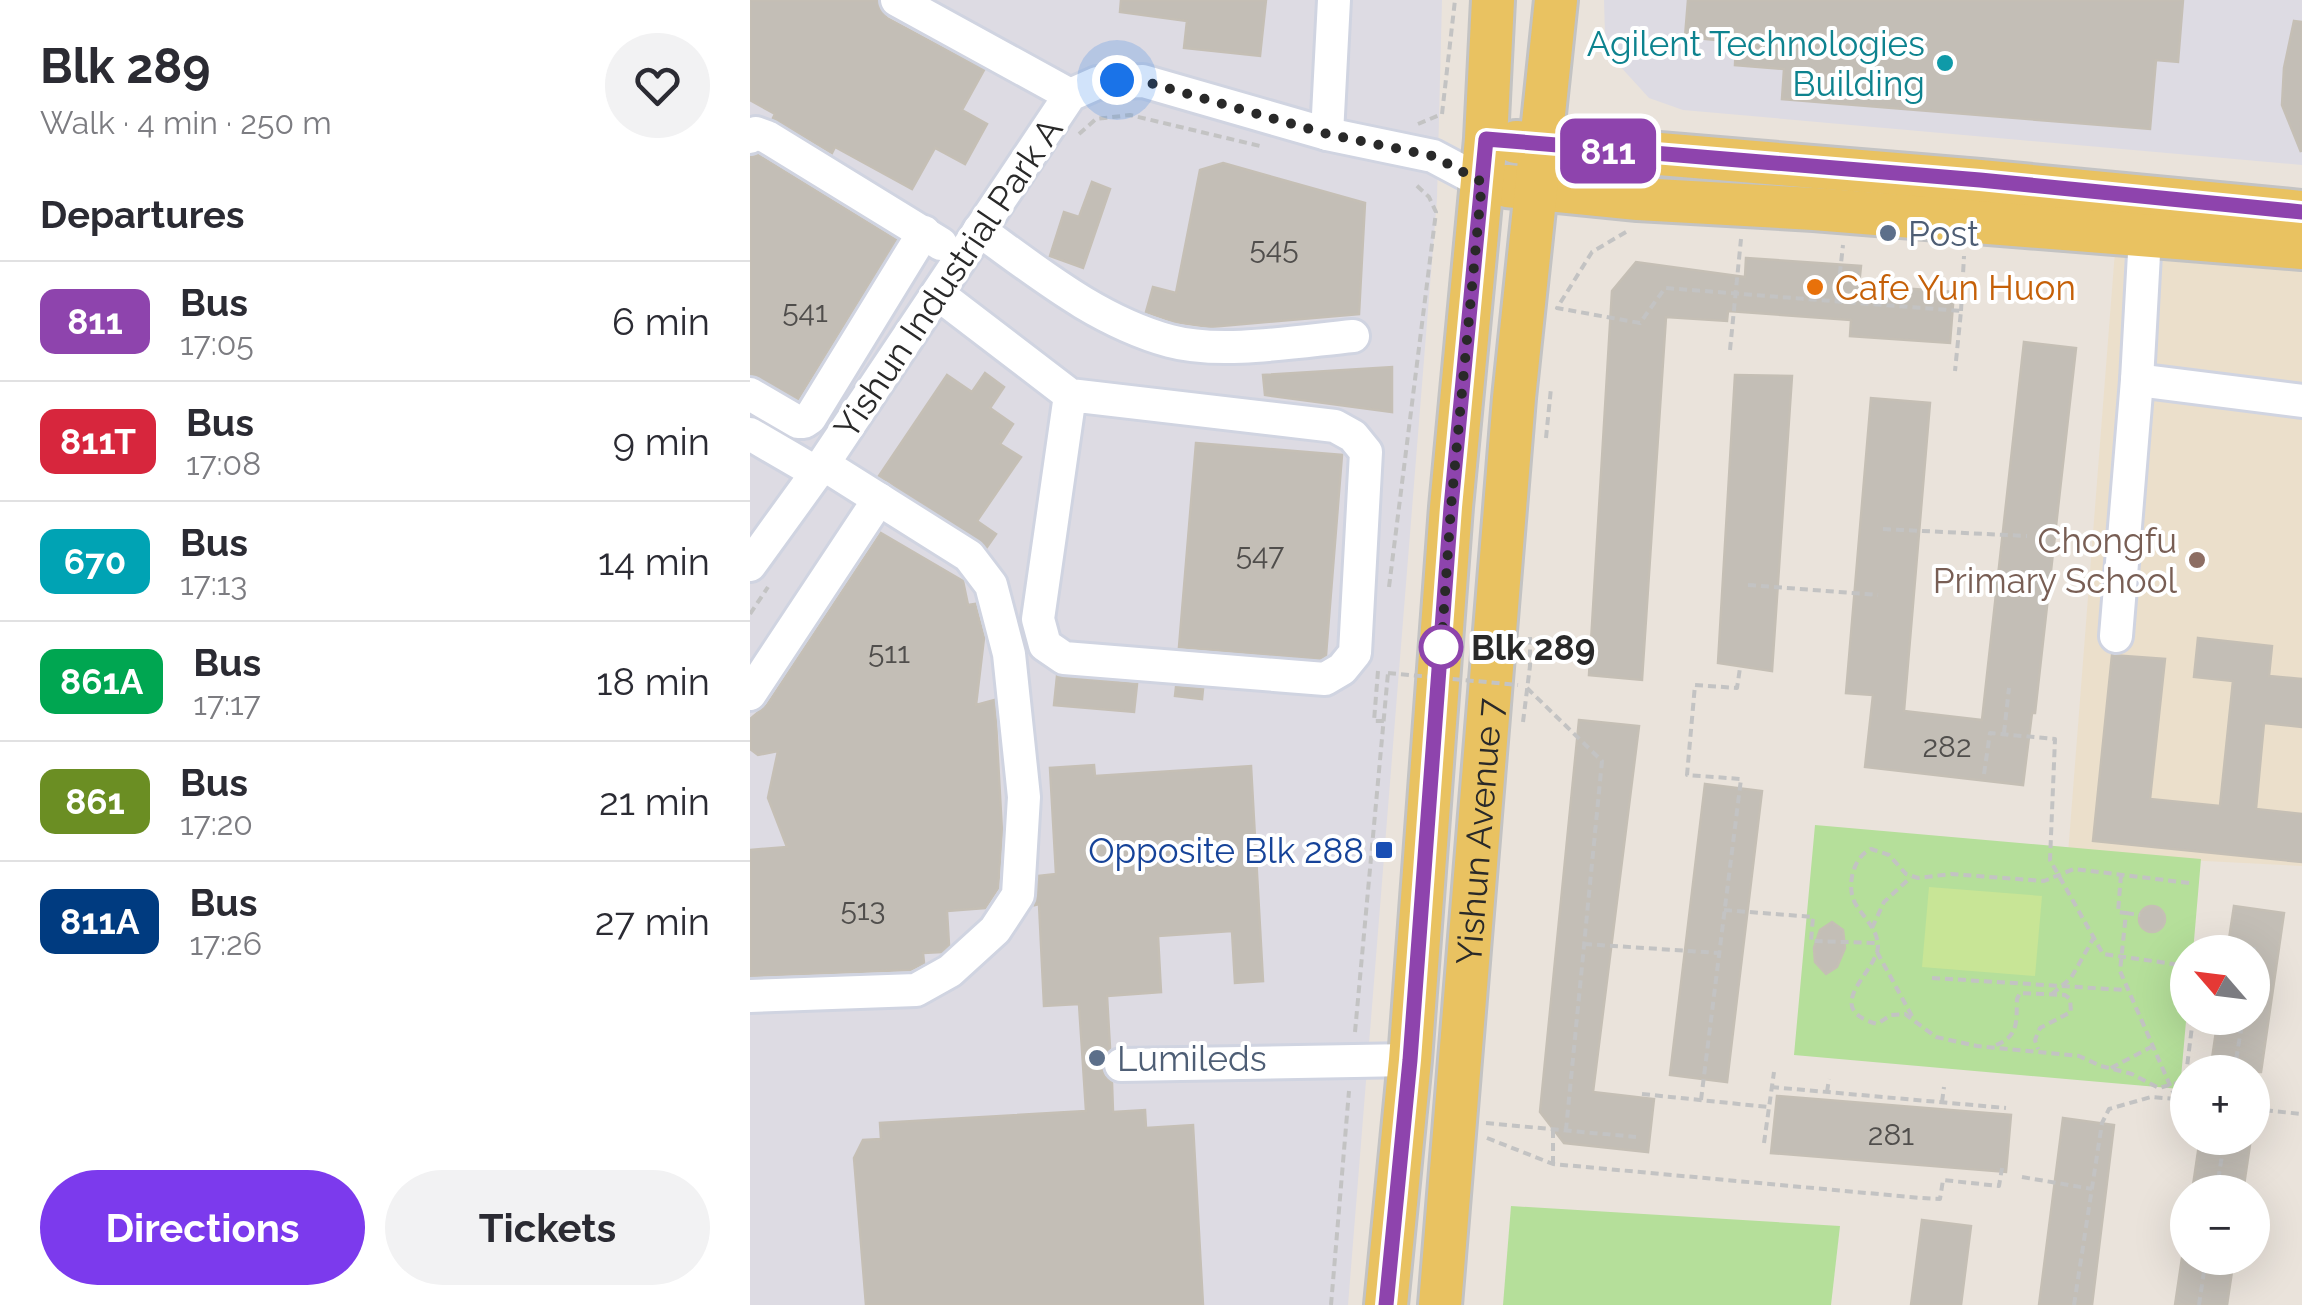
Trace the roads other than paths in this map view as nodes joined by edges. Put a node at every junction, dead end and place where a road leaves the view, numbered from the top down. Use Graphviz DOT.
graph roads {
  1 [pos="898,0"];
  2 [pos="1334,0"];
  3 [pos="1493,0"];
  4 [pos="1556,0"];
  5 [pos="1070,96"];
  6 [pos="1327,134"];
  7 [pos="750,137"];
  8 [pos="1486,139"];
  9 [pos="1542,145"];
  10 [pos="1433,156"];
  11 [pos="1482,182"];
  12 [pos="1536,189"];
  13 [pos="2302,212"];
  14 [pos="924,232"];
  15 [pos="2145,236"];
  16 [pos="970,244"];
  17 [pos="2302,248"];
  18 [pos="938,294"];
  19 [pos="1353,336"];
  20 [pos="2138,380"];
  21 [pos="1532,390"];
  22 [pos="750,394"];
  23 [pos="1070,396"];
  24 [pos="1462,396"];
  25 [pos="2302,402"];
  26 [pos="750,434"];
  27 [pos="820,469"];
  28 [pos="878,499"];
  29 [pos="750,564"];
  30 [pos="2116,636"];
  31 [pos="750,694"];
  32 [pos="750,996"];
  33 [pos="1410,1060"];
  34 [pos="1121,1065"];
  35 [pos="1386,1305"];
  36 [pos="1440,1305"];
  1 -- 5 [label="street"];
  2 -- 6 [label="street"];
  3 -- 8 [label="main road, Yishun Avenue 7"];
  4 -- 9 [label="main road, Yishun Avenue 7"];
  5 -- 6 [label="street, Yishun Industrial Park A"];
  5 -- 16 [label="street, Yishun Industrial Park A"];
  6 -- 10 [label="street, Yishun Industrial Park A"];
  7 -- 14 [label="street"];
  8 -- 9 [label="main road"];
  8 -- 10 [label="street, Yishun Industrial Park A"];
  8 -- 11 [label="main road, Yishun Avenue 7"];
  9 -- 12 [label="main road, Yishun Avenue 7"];
  9 -- 13 [label="main road"];
  10 -- 11 [label="street, Yishun Industrial Park A"];
  11 -- 12 [label="main road"];
  11 -- 24 [label="main road, Yishun Avenue 7"];
  12 -- 15 [label="main road"];
  12 -- 21 [label="main road, Yishun Avenue 7"];
  14 -- 16 [label="street"];
  14 -- 22 [label="street"];
  15 -- 17 [label="main road"];
  15 -- 20 [label="street"];
  16 -- 18 [label="street, Yishun Industrial Park A"];
  16 -- 19 [label="street"];
  18 -- 23 [label="street"];
  18 -- 27 [label="street, Yishun Industrial Park A"];
  20 -- 25 [label="street"];
  20 -- 30 [label="street"];
  21 -- 24 [label="main road"];
  21 -- 36 [label="main road, Yishun Avenue 7"];
  23 -- 23 [label="street"];
  24 -- 33 [label="main road, Yishun Avenue 7"];
  26 -- 27 [label="street, Yishun Industrial Park A"];
  27 -- 28 [label="street"];
  27 -- 29 [label="street, Yishun Industrial Park A"];
  28 -- 31 [label="street"];
  28 -- 32 [label="street"];
  33 -- 34 [label="street"];
  33 -- 35 [label="main road, Yishun Avenue 7"];
}
